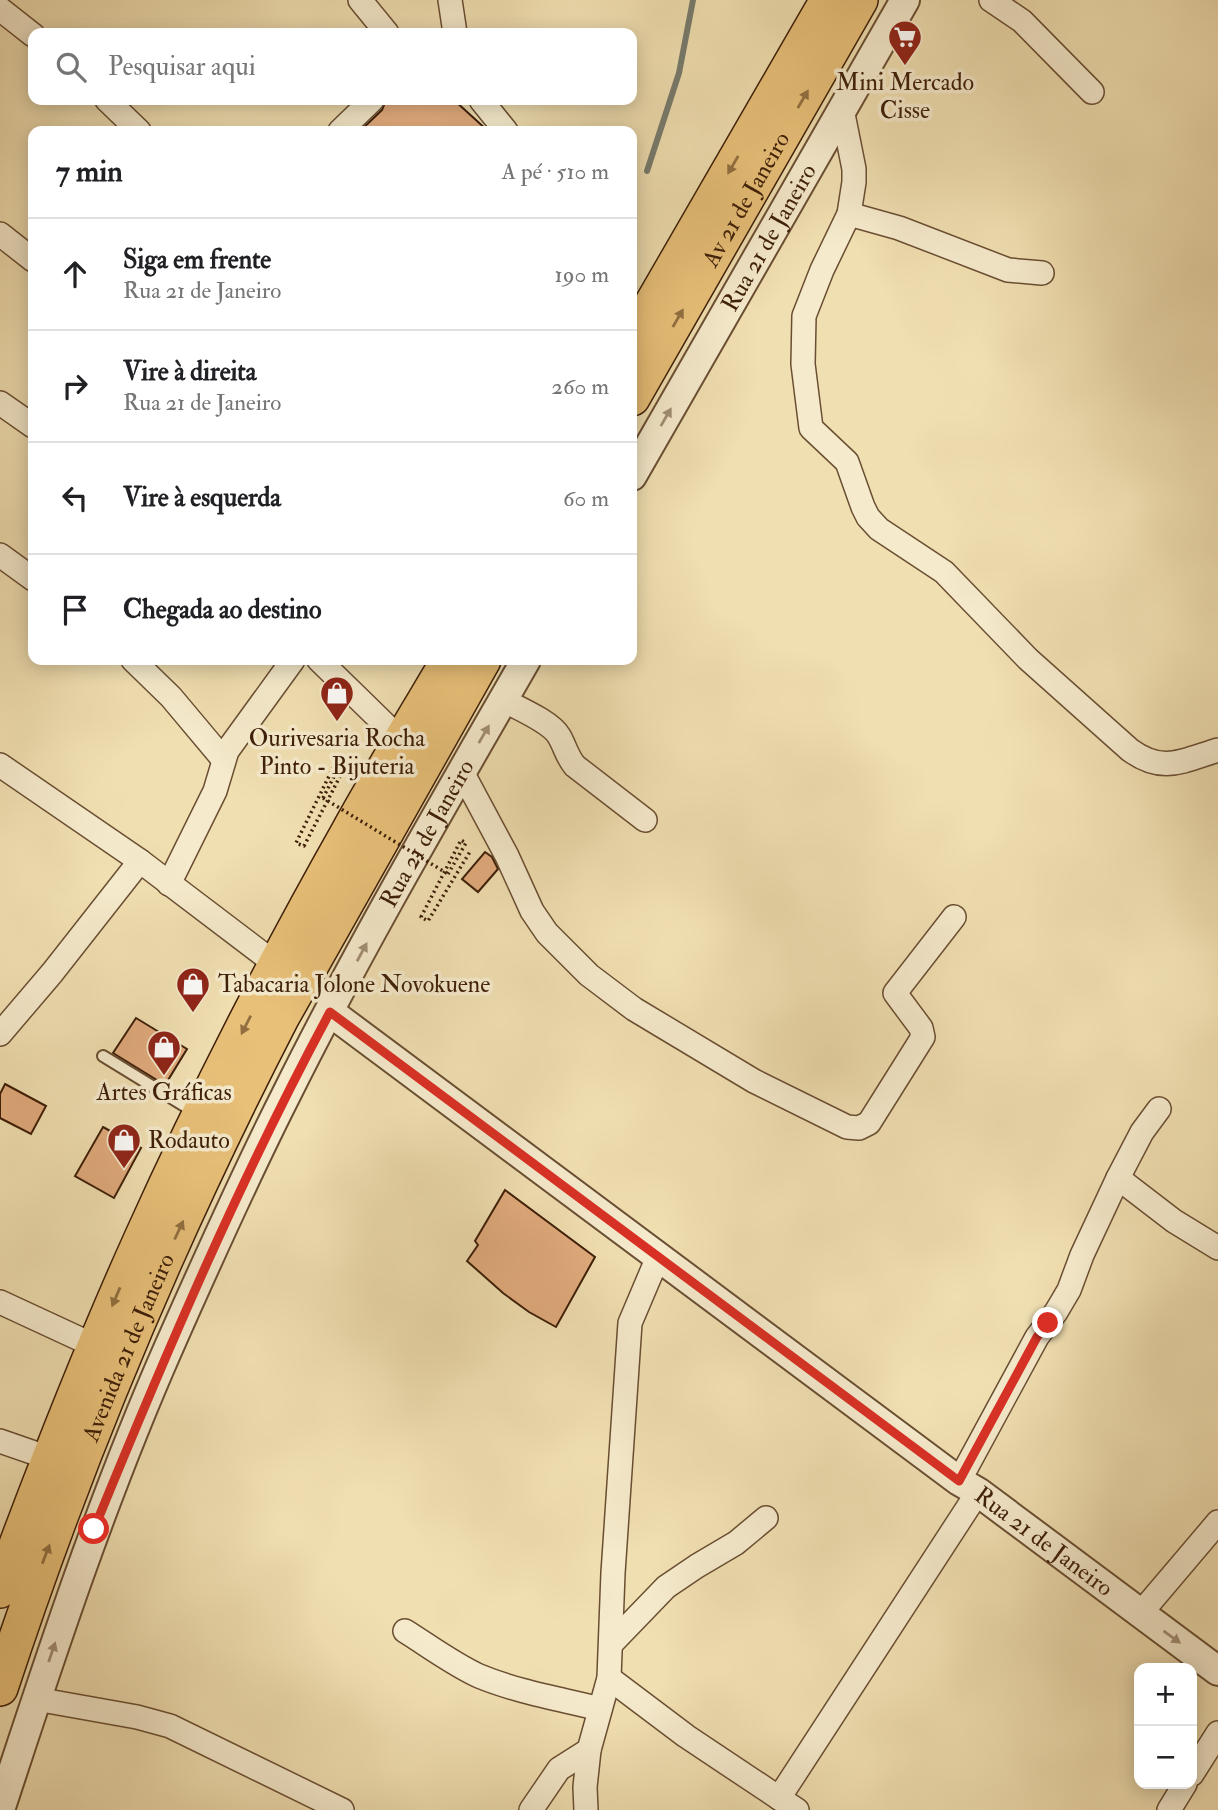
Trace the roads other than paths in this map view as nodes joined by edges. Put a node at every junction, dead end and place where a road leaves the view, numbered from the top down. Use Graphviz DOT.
graph roads {
  1 [pos="360,0"];
  2 [pos="450,0"];
  3 [pos="828,0"];
  4 [pos="860,0"];
  5 [pos="905,0"];
  6 [pos="991,0"];
  7 [pos="0,9"];
  8 [pos="383,28"];
  9 [pos="454,28"];
  10 [pos="28,32"];
  11 [pos="1092,92"];
  12 [pos="112,105"];
  13 [pos="367,105"];
  14 [pos="485,105"];
  15 [pos="842,109"];
  16 [pos="134,126"];
  17 [pos="345,126"];
  18 [pos="502,126"];
  19 [pos="849,214"];
  20 [pos="0,234"];
  21 [pos="28,256"];
  22 [pos="1042,273"];
  23 [pos="637,330"];
  24 [pos="637,389"];
  25 [pos="0,403"];
  26 [pos="28,423"];
  27 [pos="637,467"];
  28 [pos="0,555"];
  29 [pos="28,575"];
  30 [pos="138,665"];
  31 [pos="289,665"];
  32 [pos="324,665"];
  33 [pos="446,665"];
  34 [pos="480,665"];
  35 [pos="524,665"];
  36 [pos="503,700"];
  37 [pos="402,741"];
  38 [pos="1218,750"];
  39 [pos="223,760"];
  40 [pos="0,765"];
  41 [pos="463,772"];
  42 [pos="645,820"];
  43 [pos="140,861"];
  44 [pos="169,884"];
  45 [pos="954,917"];
  46 [pos="277,965"];
  47 [pos="330,1012"];
  48 [pos="281,1018"];
  49 [pos="0,1034"];
  50 [pos="103,1056"];
  51 [pos="1159,1109"];
  52 [pos="201,1115"];
  53 [pos="1118,1178"];
  54 [pos="1218,1248"];
  55 [pos="658,1257"];
  56 [pos="0,1302"];
  57 [pos="95,1346"];
  58 [pos="0,1441"];
  59 [pos="49,1458"];
  60 [pos="969,1487"];
  61 [pos="766,1518"];
  62 [pos="1218,1522"];
  63 [pos="0,1590"];
  64 [pos="1140,1614"];
  65 [pos="405,1631"];
  66 [pos="611,1644"];
  67 [pos="1218,1671"];
  68 [pos="609,1678"];
  69 [pos="0,1688"];
  70 [pos="36,1699"];
  71 [pos="600,1709"];
  72 [pos="1218,1732"];
  73 [pos="589,1750"];
  74 [pos="1197,1766"];
  75 [pos="1182,1789"];
  76 [pos="788,1804"];
  77 [pos="0,1810"];
  78 [pos="342,1810"];
  79 [pos="531,1810"];
  80 [pos="586,1810"];
  81 [pos="1169,1810"];
  1 -- 8 [label="street"];
  2 -- 9 [label="street"];
  3 -- 23 [label="main road, one-way"];
  24 -- 4 [label="main road, Av 21 de Janeiro, one-way"];
  5 -- 15 [label="street, Rua 21 de Janeiro"];
  6 -- 11 [label="street"];
  7 -- 10 [label="street"];
  12 -- 16 [label="street"];
  13 -- 17 [label="street"];
  14 -- 18 [label="street"];
  15 -- 19 [label="street"];
  27 -- 15 [label="street, Rua 21 de Janeiro, one-way"];
  19 -- 22 [label="street"];
  19 -- 38 [label="street"];
  20 -- 21 [label="street"];
  25 -- 26 [label="street"];
  28 -- 29 [label="street"];
  30 -- 39 [label="street"];
  31 -- 39 [label="street"];
  32 -- 37 [label="street"];
  33 -- 37 [label="main road"];
  34 -- 48 [label="main road, Rua 21 de Janeiro"];
  35 -- 36 [label="street, Rua 21 de Janeiro"];
  41 -- 36 [label="street, Rua 21 de Janeiro, one-way"];
  36 -- 42 [label="street"];
  37 -- 46 [label="main road"];
  39 -- 44 [label="street"];
  40 -- 43 [label="street"];
  41 -- 45 [label="street"];
  47 -- 41 [label="street, Rua 21 de Janeiro, one-way"];
  43 -- 44 [label="street"];
  43 -- 49 [label="street"];
  44 -- 46 [label="street"];
  46 -- 52 [label="main road, Avenida 21 de Janeiro, one-way"];
  47 -- 55 [label="street, Rua 21 de Janeiro"];
  70 -- 47 [label="street, Rua 21 de Janeiro, one-way"];
  69 -- 48 [label="main road, Avenida 21 de Janeiro, one-way"];
  50 -- 52 [label="lane"];
  51 -- 53 [label="street"];
  52 -- 57 [label="main road, Avenida 21 de Janeiro, one-way"];
  53 -- 54 [label="street"];
  53 -- 60 [label="street"];
  55 -- 60 [label="street, Rua 21 de Janeiro"];
  55 -- 66 [label="street"];
  56 -- 57 [label="street"];
  57 -- 59 [label="main road, Avenida 21 de Janeiro"];
  58 -- 59 [label="street"];
  59 -- 63 [label="main road, Avenida 21 de Janeiro"];
  60 -- 64 [label="street, Rua 21 de Janeiro"];
  60 -- 76 [label="street"];
  61 -- 66 [label="street"];
  62 -- 64 [label="street"];
  64 -- 67 [label="street, Rua 21 de Janeiro, one-way"];
  65 -- 71 [label="street"];
  66 -- 68 [label="street"];
  68 -- 71 [label="street"];
  68 -- 76 [label="street"];
  70 -- 77 [label="street, Rua 21 de Janeiro"];
  70 -- 78 [label="street"];
  71 -- 73 [label="street"];
  72 -- 74 [label="street"];
  73 -- 79 [label="street"];
  73 -- 80 [label="street"];
  75 -- 81 [label="street"];
}
